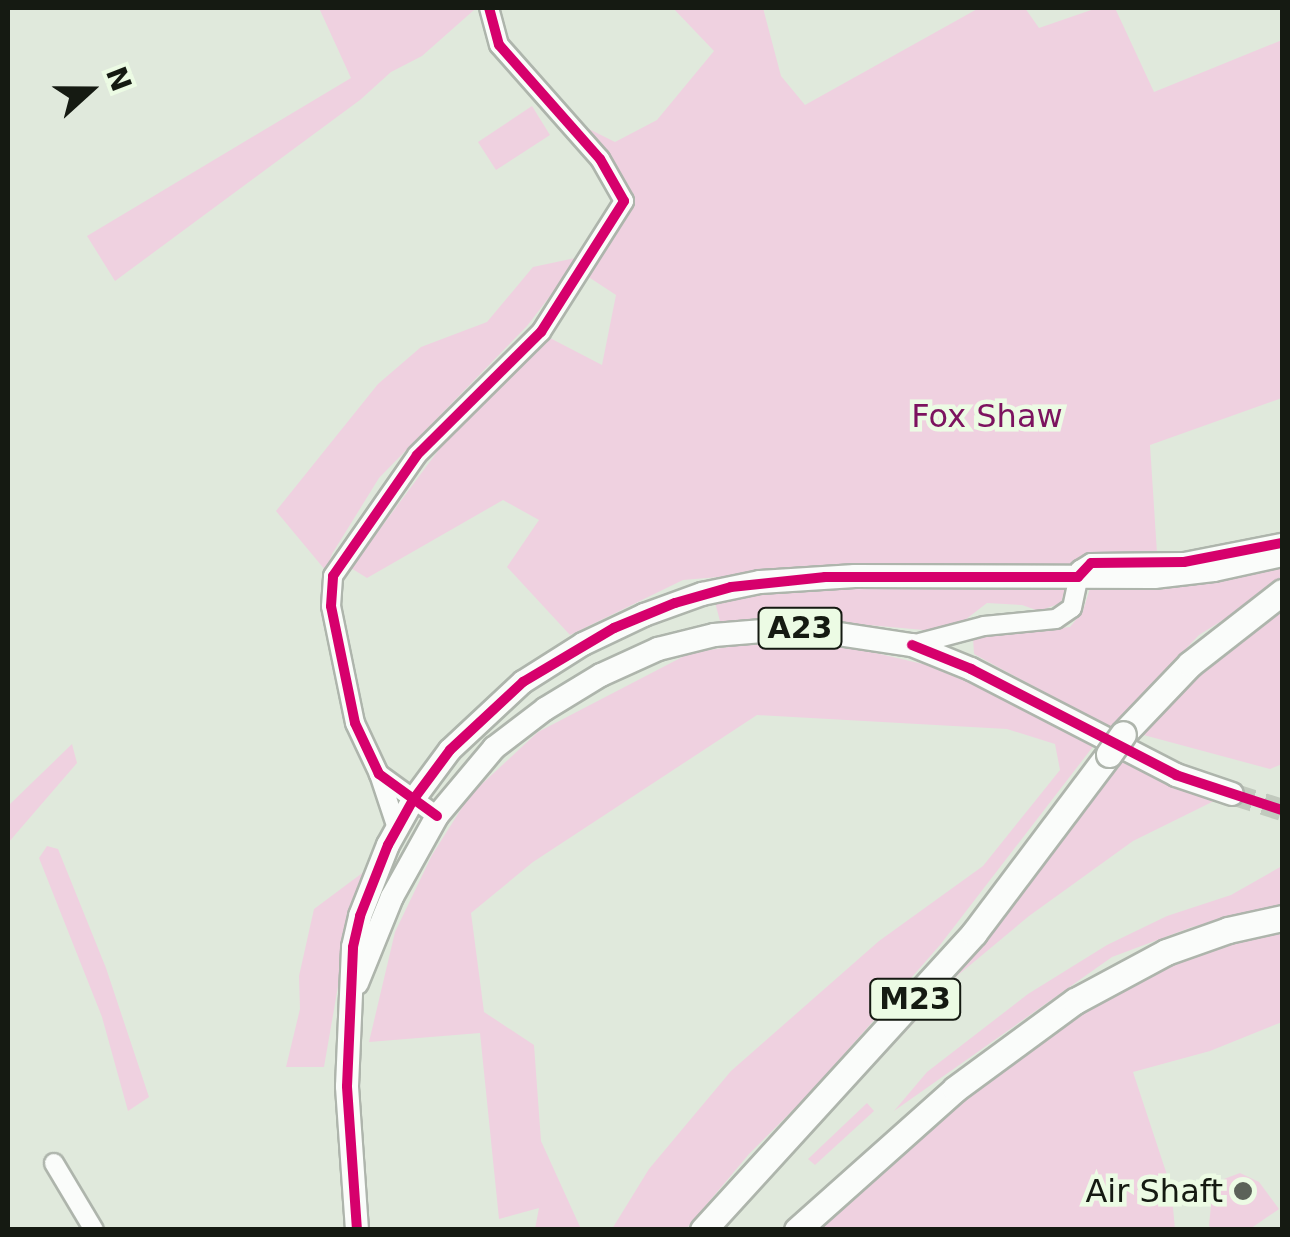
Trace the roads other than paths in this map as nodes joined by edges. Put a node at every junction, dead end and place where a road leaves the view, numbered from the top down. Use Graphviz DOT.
graph roads {
  1 [pos="489,8"];
  2 [pos="1282,544"];
  3 [pos="1282,555"];
  4 [pos="1078,577"];
  5 [pos="1282,592"];
  6 [pos="966,629"];
  7 [pos="912,645"];
  8 [pos="972,669"];
  9 [pos="379,774"];
  10 [pos="1232,794"];
  11 [pos="413,800"];
  12 [pos="437,816"];
  13 [pos="397,828"];
  14 [pos="1282,918"];
  15 [pos="354,990"];
  16 [pos="54,1163"];
  17 [pos="94,1230"];
  18 [pos="357,1230"];
  19 [pos="703,1230"];
  20 [pos="797,1230"];
  1 -- 9 [label="street"];
  2 -- 4 [label="street"];
  3 -- 4 [label="main road, A23"];
  4 -- 6 [label="street"];
  4 -- 11 [label="main road, A23"];
  5 -- 19 [label="highway, M23"];
  6 -- 7 [label="street"];
  6 -- 8 [label="street"];
  7 -- 8 [label="main road, A23"];
  7 -- 12 [label="main road, A23"];
  8 -- 10 [label="main road, A23"];
  9 -- 11 [label="street"];
  9 -- 13 [label="street"];
  11 -- 12 [label="street"];
  11 -- 13 [label="main road, A23"];
  12 -- 15 [label="main road, A23"];
  13 -- 15 [label="main road, A23"];
  14 -- 20 [label="highway, M23"];
  15 -- 18 [label="main road, A23"];
  16 -- 17 [label="street"];
}
